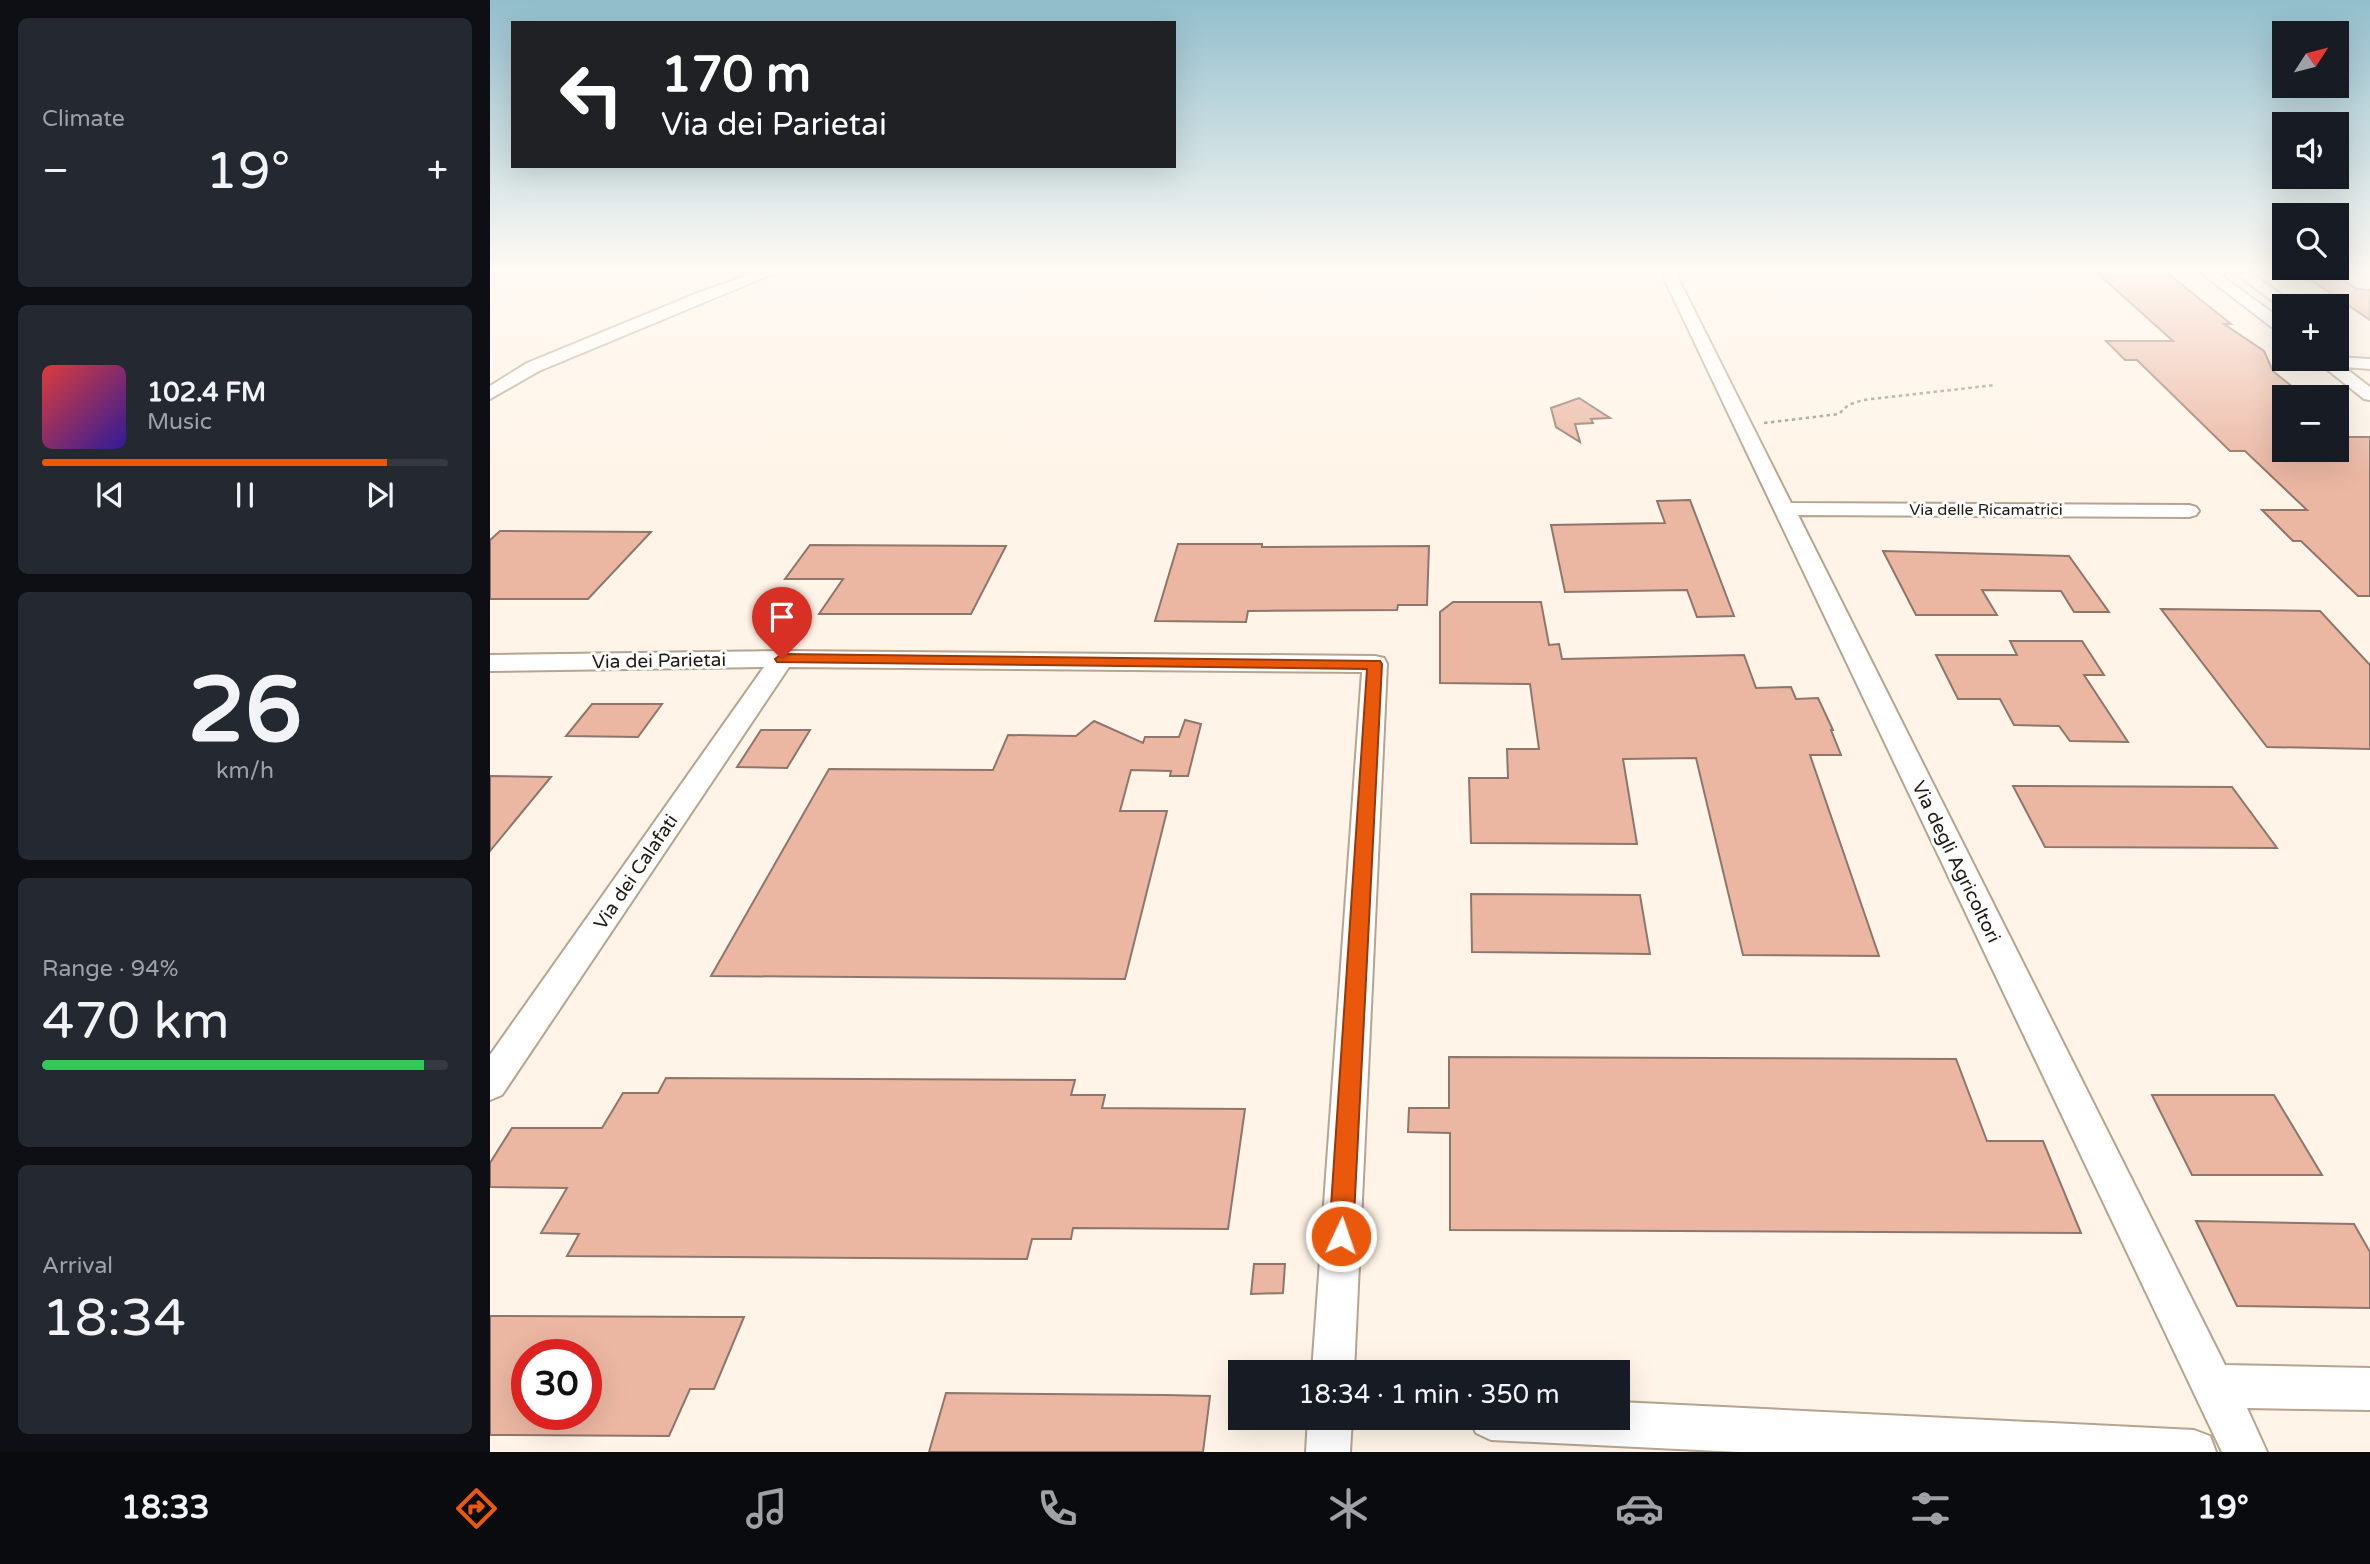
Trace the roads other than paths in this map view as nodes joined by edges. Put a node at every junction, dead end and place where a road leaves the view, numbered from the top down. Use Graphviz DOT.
graph roads {
  1 [pos="598,340"];
  2 [pos="1701,340"];
  3 [pos="2349,351"];
  4 [pos="2349,361"];
  5 [pos="2369,361"];
  6 [pos="2337,371"];
  7 [pos="490,394"];
  8 [pos="2370,396"];
  9 [pos="1782,509"];
  10 [pos="2189,511"];
  11 [pos="782,659"];
  12 [pos="490,663"];
  13 [pos="490,1084"];
  14 [pos="1334,1360"];
  15 [pos="2214,1387"];
  16 [pos="2370,1388"];
  17 [pos="1630,1425"];
  18 [pos="1330,1430"];
  19 [pos="1328,1452"];
  20 [pos="2194,1452"];
  21 [pos="2245,1452"];
  1 -- 7 [label="street"];
  2 -- 9 [label="street, Via degli Agricoltori"];
  3 -- 5 [label="street"];
  4 -- 5 [label="street"];
  6 -- 8 [label="street"];
  9 -- 10 [label="street, Via delle Ricamatrici"];
  9 -- 15 [label="street, Via degli Agricoltori"];
  11 -- 12 [label="street, Via dei Parietai"];
  11 -- 13 [label="street, Via dei Calafati"];
  11 -- 14 [label="street, Via dei Parietai"];
  15 -- 16 [label="street"];
  15 -- 21 [label="street, Via degli Agricoltori"];
  17 -- 20 [label="street"];
  18 -- 19 [label="street"];
}
